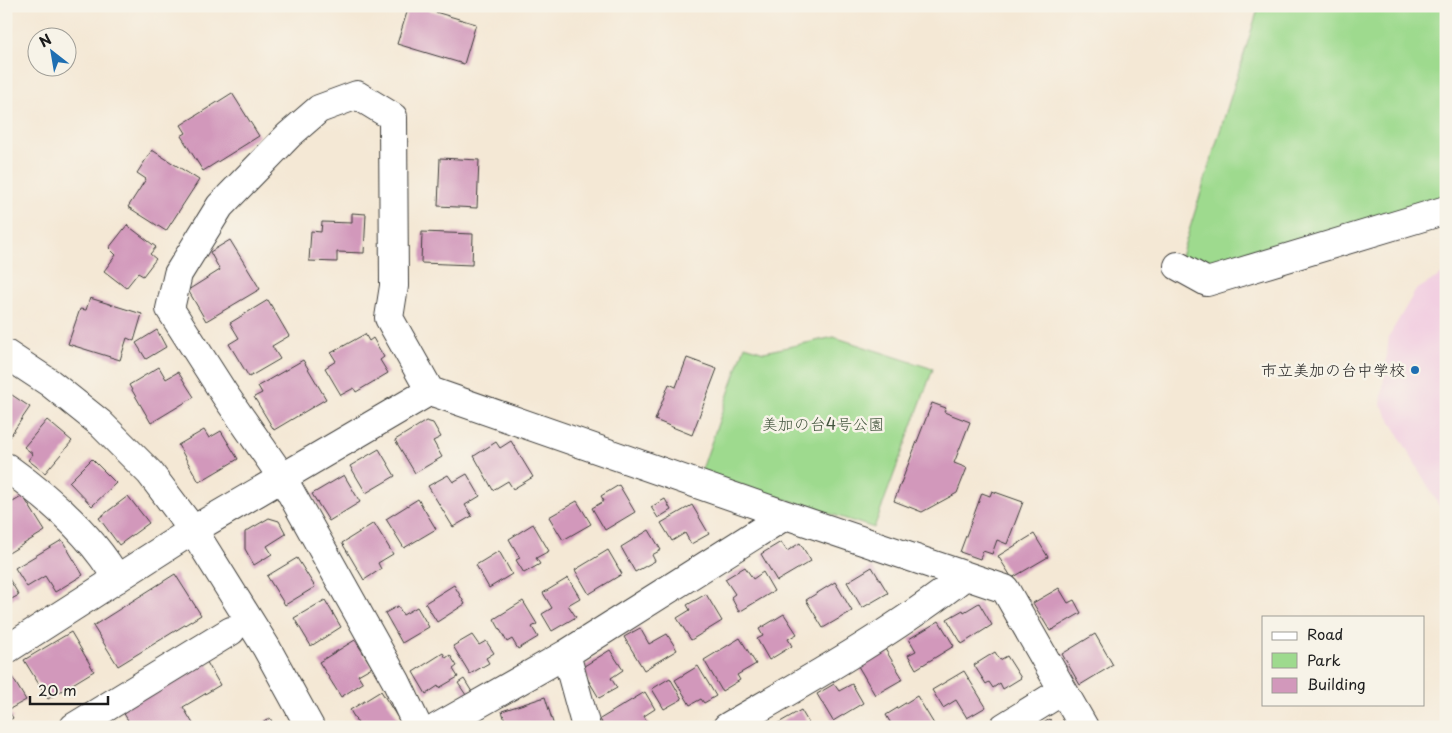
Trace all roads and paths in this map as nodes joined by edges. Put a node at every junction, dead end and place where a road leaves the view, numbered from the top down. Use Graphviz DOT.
graph roads {
  1 [pos="1446,210"];
  2 [pos="1178,266"];
  3 [pos="6,354"];
  4 [pos="430,391"];
  5 [pos="9,473"];
  6 [pos="282,477"];
  7 [pos="786,515"];
  8 [pos="193,530"];
  9 [pos="965,576"];
  10 [pos="117,579"];
  11 [pos="231,630"];
  12 [pos="6,650"];
  13 [pos="566,654"];
  14 [pos="1062,691"];
  15 [pos="74,727"];
  16 [pos="310,727"];
  17 [pos="418,727"];
  18 [pos="438,727"];
  19 [pos="586,727"];
  20 [pos="727,727"];
  21 [pos="1004,727"];
  22 [pos="1084,727"];
  1 -- 2 [label="street"];
  3 -- 8 [label="street"];
  4 -- 6 [label="street"];
  4 -- 6 [label="street"];
  4 -- 7 [label="street"];
  5 -- 10 [label="street"];
  6 -- 8 [label="street"];
  6 -- 17 [label="street"];
  7 -- 9 [label="street"];
  7 -- 13 [label="street"];
  8 -- 10 [label="street"];
  8 -- 16 [label="street"];
  9 -- 14 [label="street"];
  9 -- 20 [label="street"];
  10 -- 12 [label="street"];
  11 -- 15 [label="street"];
  13 -- 18 [label="street"];
  13 -- 19 [label="street"];
  14 -- 21 [label="street"];
  14 -- 22 [label="street"];
}
